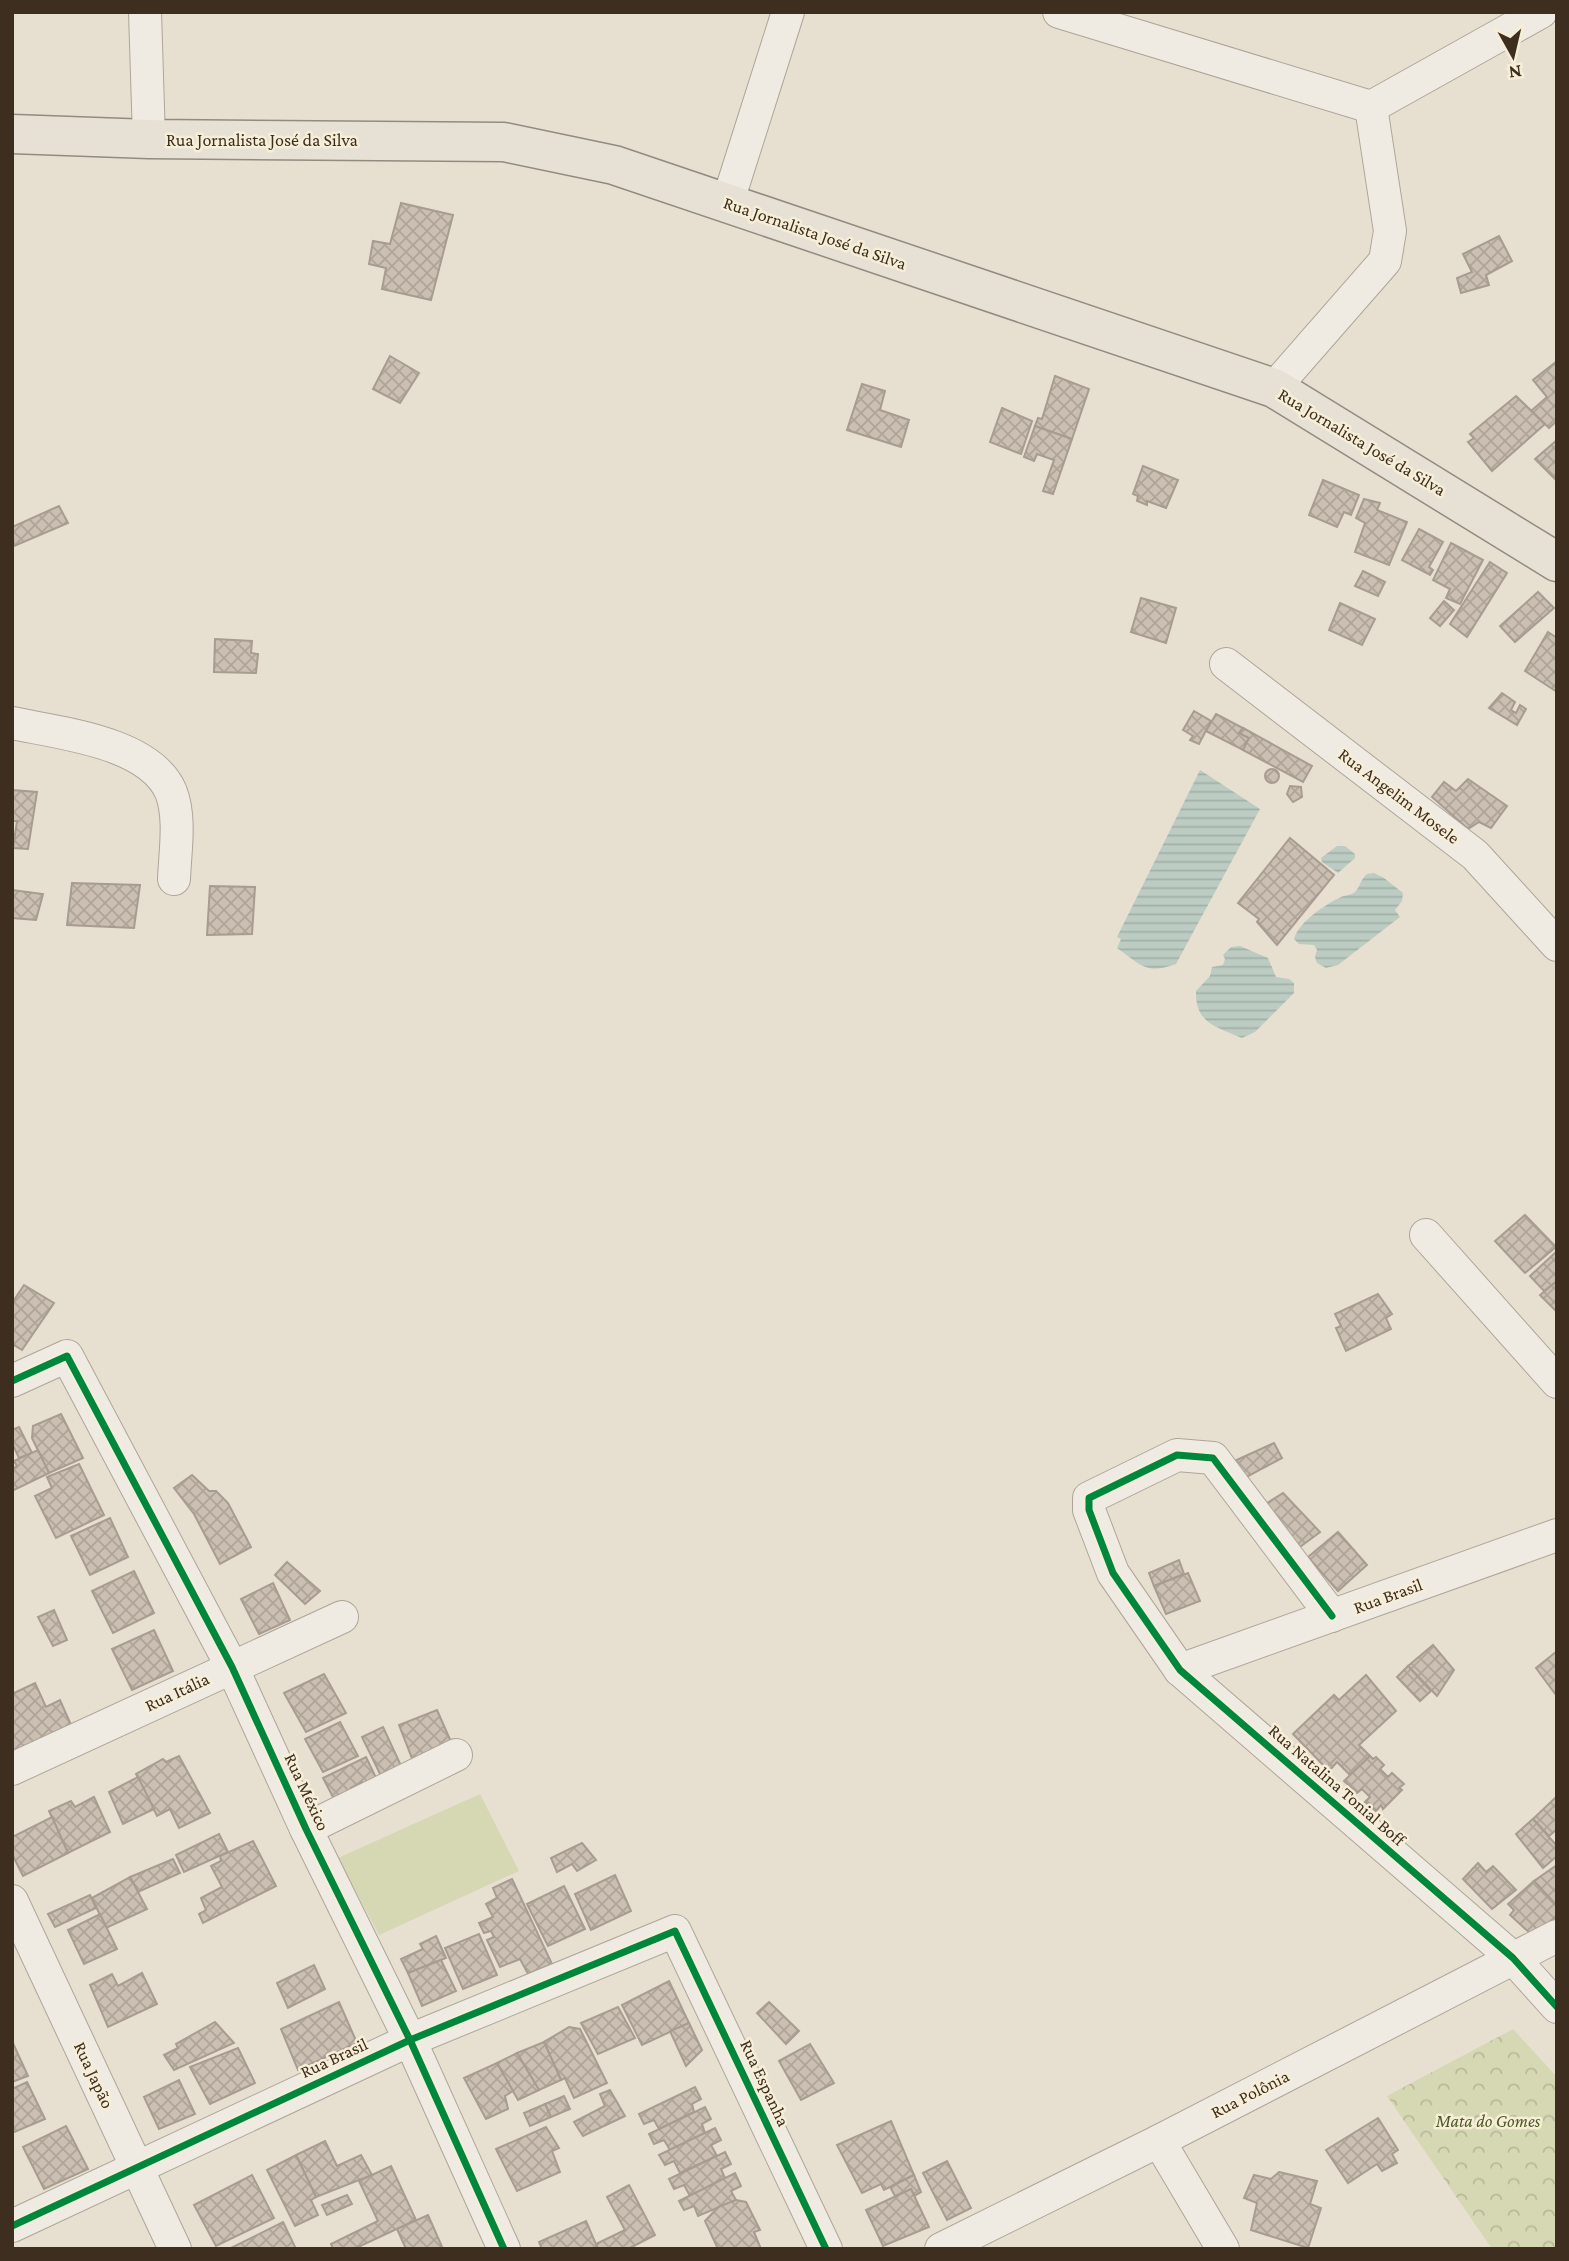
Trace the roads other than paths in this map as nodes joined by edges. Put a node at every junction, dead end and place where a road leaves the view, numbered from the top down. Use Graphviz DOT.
graph roads {
  1 [pos="145,12"];
  2 [pos="788,12"];
  3 [pos="1059,12"];
  4 [pos="1541,12"];
  5 [pos="1371,107"];
  6 [pos="12,134"];
  7 [pos="149,139"];
  8 [pos="727,204"];
  9 [pos="1274,388"];
  10 [pos="1557,562"];
  11 [pos="1226,664"];
  12 [pos="12,723"];
  13 [pos="174,879"];
  14 [pos="1557,945"];
  15 [pos="1426,1236"];
  16 [pos="12,1381"];
  17 [pos="1557,1382"];
  18 [pos="1557,1535"];
  19 [pos="1332,1616"];
  20 [pos="342,1617"];
  21 [pos="232,1667"];
  22 [pos="1180,1670"];
  23 [pos="456,1755"];
  24 [pos="12,1769"];
  25 [pos="306,1829"];
  26 [pos="12,1901"];
  27 [pos="675,1931"];
  28 [pos="1557,1936"];
  29 [pos="1514,1958"];
  30 [pos="1557,2007"];
  31 [pos="410,2039"];
  32 [pos="1159,2141"];
  33 [pos="137,2168"];
  34 [pos="12,2226"];
  35 [pos="175,2249"];
  36 [pos="504,2249"];
  37 [pos="826,2249"];
  38 [pos="941,2249"];
  39 [pos="1223,2249"];
  1 -- 7 [label="street"];
  2 -- 8 [label="street"];
  3 -- 5 [label="street"];
  4 -- 5 [label="street"];
  5 -- 9 [label="street"];
  6 -- 7 [label="main road, Rua Jornalista José da Silva"];
  7 -- 8 [label="main road, Rua Jornalista José da Silva"];
  8 -- 9 [label="main road, Rua Jornalista José da Silva"];
  9 -- 10 [label="main road, Rua Jornalista José da Silva"];
  11 -- 14 [label="street, Rua Angelim Mosele"];
  12 -- 13 [label="street"];
  15 -- 17 [label="street"];
  16 -- 21 [label="street, Rua México"];
  18 -- 19 [label="street, Rua Brasil"];
  19 -- 22 [label="street, Rua Brasil"];
  19 -- 22 [label="street, Rua Natalina Tonial Boff"];
  20 -- 21 [label="street, Rua Itália"];
  21 -- 24 [label="street, Rua Itália"];
  21 -- 25 [label="street, Rua México"];
  22 -- 29 [label="street, Rua Natalina Tonial Boff"];
  23 -- 25 [label="street"];
  25 -- 31 [label="street, Rua México"];
  26 -- 33 [label="street, Rua Japão"];
  27 -- 31 [label="street, Rua Brasil"];
  27 -- 37 [label="street, Rua Espanha"];
  28 -- 29 [label="street, Rua Polônia"];
  29 -- 30 [label="street, Rua Natalina Tonial Boff"];
  29 -- 32 [label="street, Rua Polônia"];
  31 -- 33 [label="street, Rua Brasil"];
  31 -- 36 [label="street, Rua México"];
  32 -- 38 [label="street, Rua Polônia"];
  32 -- 39 [label="street"];
  33 -- 34 [label="street, Rua Brasil"];
  33 -- 35 [label="street, Rua Japão"];
}
